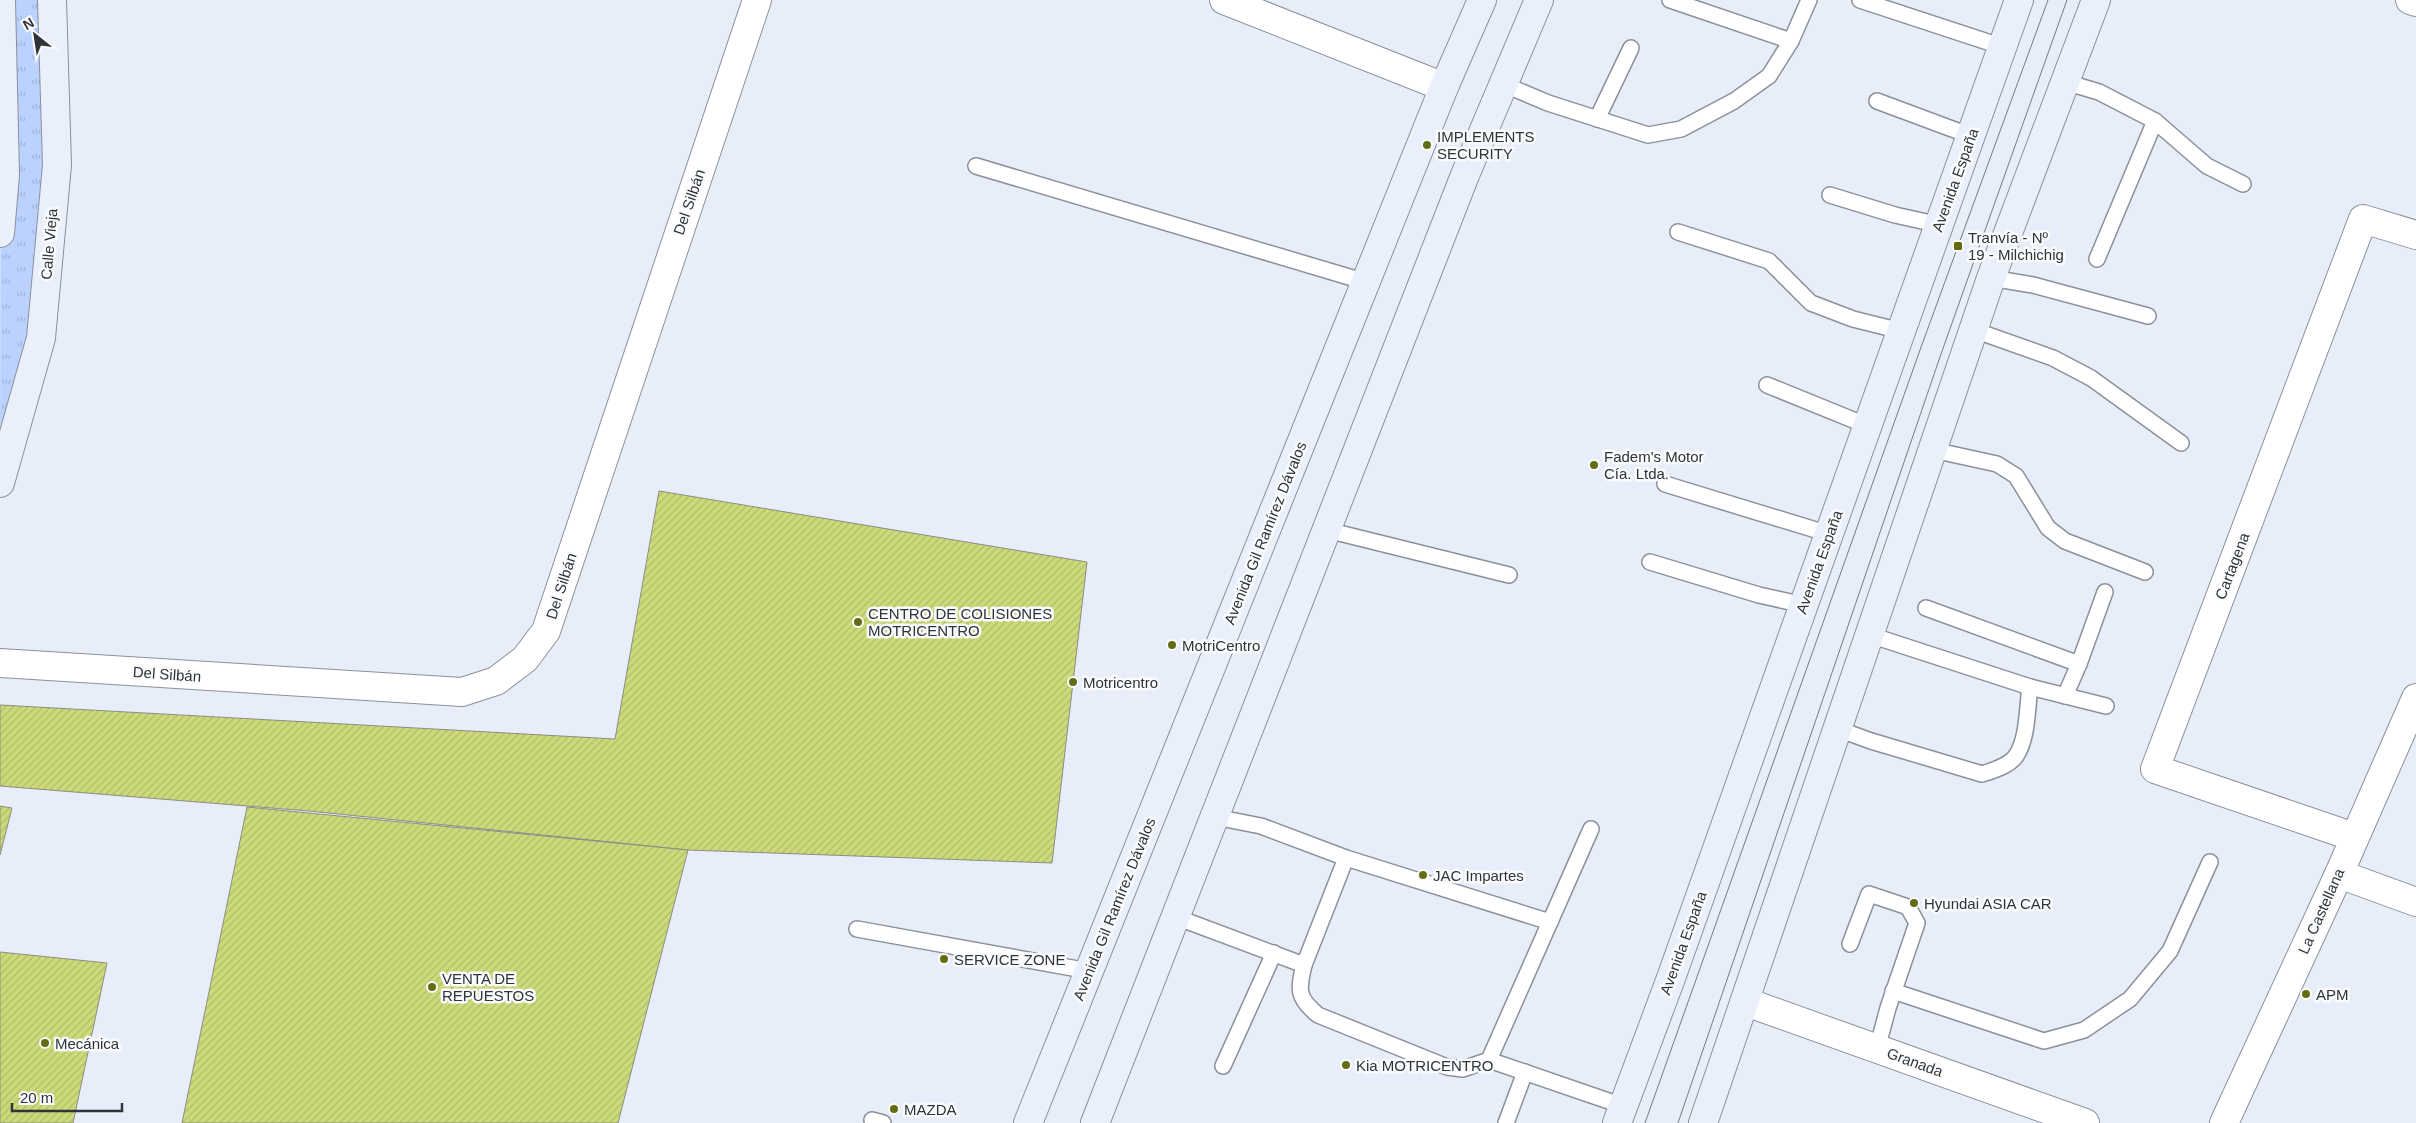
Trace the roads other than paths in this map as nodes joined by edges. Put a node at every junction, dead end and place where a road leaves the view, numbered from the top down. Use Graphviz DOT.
graph roads {
  1 [pos="1,0"];
  2 [pos="52,0"];
  3 [pos="757,0"];
  4 [pos="1224,0"];
  5 [pos="1539,0"];
  6 [pos="1670,0"];
  7 [pos="1809,0"];
  8 [pos="1860,0"];
  9 [pos="2019,0"];
  10 [pos="2096,0"];
  11 [pos="2410,0"];
  12 [pos="1479,1"];
  13 [pos="2416,2"];
  14 [pos="1790,41"];
  15 [pos="2003,47"];
  16 [pos="1631,48"];
  17 [pos="2065,82"];
  18 [pos="1503,84"];
  19 [pos="1444,87"];
  20 [pos="1877,100"];
  21 [pos="1597,119"];
  22 [pos="2155,121"];
  23 [pos="1971,136"];
  24 [pos="976,166"];
  25 [pos="2243,184"];
  26 [pos="1830,195"];
  27 [pos="1940,225"];
  28 [pos="1678,232"];
  29 [pos="0,233"];
  30 [pos="2416,235"];
  31 [pos="2097,259"];
  32 [pos="1991,278"];
  33 [pos="1366,282"];
  34 [pos="2148,316"];
  35 [pos="1974,330"];
  36 [pos="1901,331"];
  37 [pos="1767,385"];
  38 [pos="1868,426"];
  39 [pos="2181,443"];
  40 [pos="1933,450"];
  41 [pos="0,483"];
  42 [pos="1665,484"];
  43 [pos="1327,530"];
  44 [pos="1829,534"];
  45 [pos="1650,562"];
  46 [pos="2145,572"];
  47 [pos="1509,575"];
  48 [pos="2105,592"];
  49 [pos="1804,605"];
  50 [pos="1926,608"];
  51 [pos="1870,635"];
  52 [pos="0,663"];
  53 [pos="2079,664"];
  54 [pos="2030,687"];
  55 [pos="2065,696"];
  56 [pos="2416,698"];
  57 [pos="2106,706"];
  58 [pos="1838,729"];
  59 [pos="1215,817"];
  60 [pos="1591,829"];
  61 [pos="2354,837"];
  62 [pos="1346,858"];
  63 [pos="2210,862"];
  64 [pos="2339,874"];
  65 [pos="2416,902"];
  66 [pos="1176,917"];
  67 [pos="1550,922"];
  68 [pos="857,929"];
  69 [pos="1850,944"];
  70 [pos="1274,953"];
  71 [pos="1304,965"];
  72 [pos="1089,970"];
  73 [pos="1893,991"];
  74 [pos="1746,1002"];
  75 [pos="1877,1049"];
  76 [pos="1489,1060"];
  77 [pos="1222,1066"];
  78 [pos="1525,1072"];
  79 [pos="1620,1115"];
  80 [pos="1028,1123"];
  81 [pos="1096,1123"];
  82 [pos="1506,1123"];
  83 [pos="1703,1123"];
  84 [pos="2085,1123"];
  85 [pos="2224,1123"];
  1 -- 29 [label="main road"];
  2 -- 41 [label="main road, Calle Vieja"];
  3 -- 52 [label="street, Del Silbán"];
  4 -- 19 [label="street"];
  5 -- 18 [label="main road"];
  6 -- 14 [label="lane"];
  7 -- 14 [label="lane"];
  8 -- 15 [label="lane"];
  9 -- 15 [label="main road, Avenida España"];
  10 -- 17 [label="main road"];
  11 -- 13 [label="street"];
  12 -- 19 [label="main road, Avenida Gil Ramírez Dávalos"];
  14 -- 21 [label="lane"];
  15 -- 23 [label="main road, Avenida España"];
  16 -- 21 [label="lane"];
  17 -- 22 [label="lane"];
  17 -- 32 [label="main road"];
  18 -- 21 [label="lane"];
  18 -- 43 [label="main road"];
  19 -- 33 [label="main road, Avenida Gil Ramírez Dávalos"];
  20 -- 23 [label="lane"];
  22 -- 25 [label="lane"];
  22 -- 31 [label="lane"];
  23 -- 27 [label="main road, Avenida España"];
  24 -- 33 [label="lane"];
  26 -- 27 [label="lane"];
  27 -- 36 [label="main road, Avenida España"];
  28 -- 36 [label="lane"];
  30 -- 61 [label="street, Cartagena"];
  32 -- 34 [label="lane"];
  32 -- 35 [label="main road"];
  33 -- 72 [label="main road, Avenida Gil Ramírez Dávalos"];
  35 -- 39 [label="lane"];
  35 -- 40 [label="main road"];
  36 -- 38 [label="main road, Avenida España"];
  37 -- 38 [label="lane"];
  38 -- 44 [label="main road, Avenida España"];
  40 -- 46 [label="lane"];
  40 -- 51 [label="main road"];
  42 -- 44 [label="lane"];
  43 -- 47 [label="lane"];
  43 -- 59 [label="main road"];
  44 -- 49 [label="main road, Avenida España"];
  45 -- 49 [label="lane"];
  48 -- 53 [label="lane"];
  49 -- 79 [label="main road, Avenida España"];
  50 -- 53 [label="lane"];
  51 -- 54 [label="lane"];
  51 -- 58 [label="main road"];
  53 -- 55 [label="lane"];
  54 -- 55 [label="lane"];
  54 -- 58 [label="lane"];
  55 -- 57 [label="lane"];
  56 -- 61 [label="street, La Castellana"];
  58 -- 74 [label="main road"];
  59 -- 62 [label="lane"];
  59 -- 66 [label="main road"];
  60 -- 67 [label="lane"];
  61 -- 64 [label="street, La Castellana"];
  62 -- 67 [label="lane"];
  62 -- 71 [label="lane"];
  63 -- 73 [label="lane"];
  64 -- 65 [label="street"];
  64 -- 85 [label="street, La Castellana"];
  66 -- 70 [label="lane"];
  66 -- 81 [label="main road"];
  67 -- 76 [label="lane"];
  68 -- 72 [label="lane"];
  69 -- 73 [label="lane"];
  70 -- 71 [label="lane"];
  70 -- 77 [label="lane"];
  71 -- 76 [label="lane"];
  72 -- 80 [label="main road, Avenida Gil Ramírez Dávalos"];
  73 -- 75 [label="lane"];
  74 -- 75 [label="street, Granada"];
  74 -- 83 [label="main road"];
  75 -- 84 [label="street, Granada"];
  76 -- 78 [label="lane"];
  78 -- 79 [label="lane"];
  78 -- 82 [label="lane"];
}
